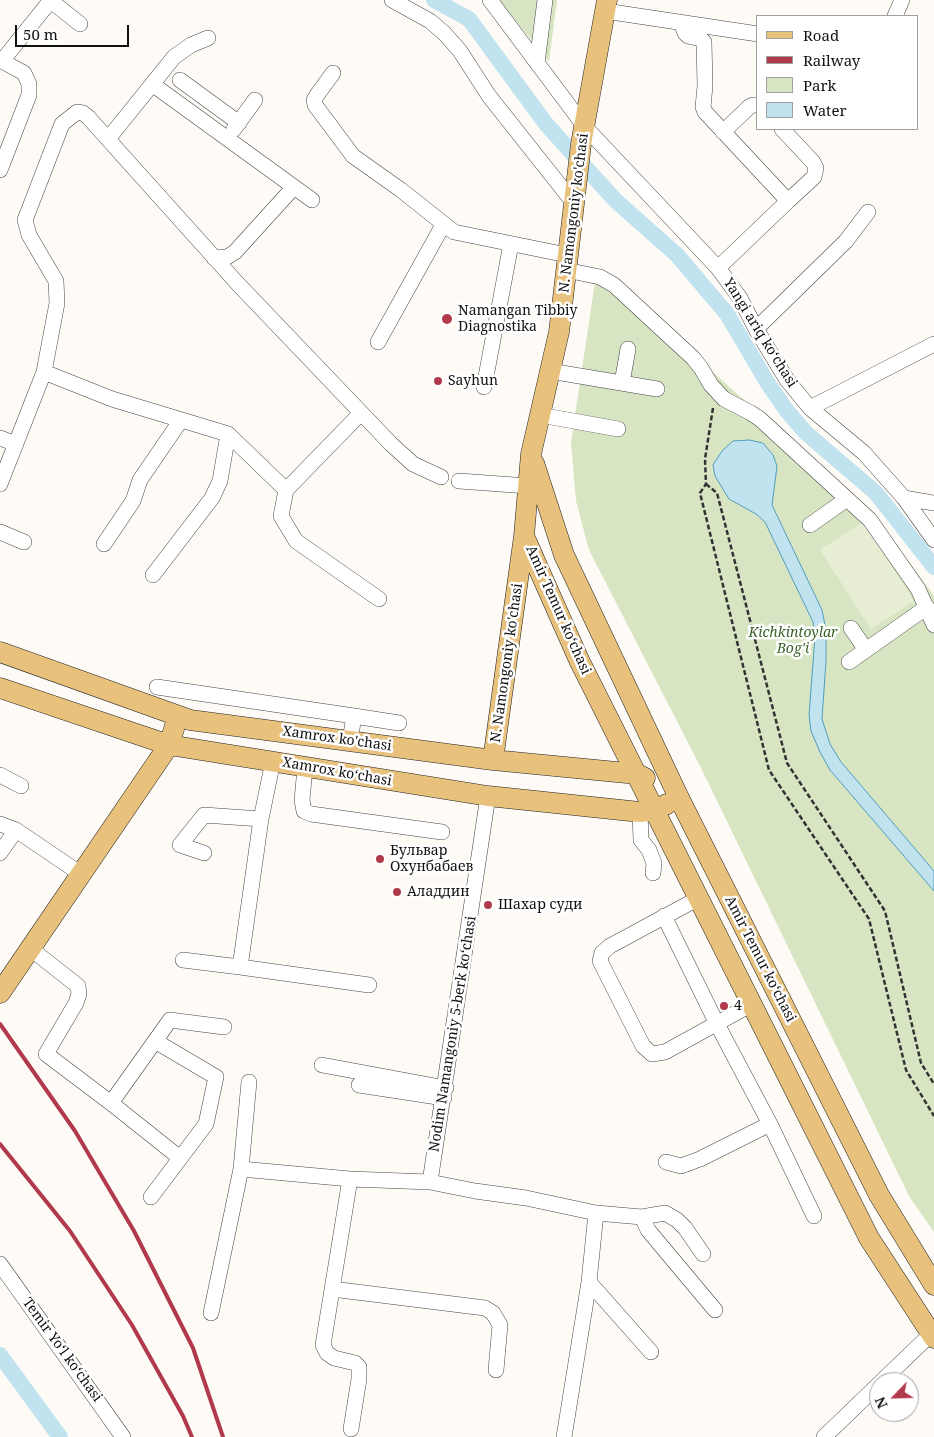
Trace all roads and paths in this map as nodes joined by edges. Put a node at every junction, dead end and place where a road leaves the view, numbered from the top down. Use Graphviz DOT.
graph roads {
  1 [pos="51,0"];
  2 [pos="392,0"];
  3 [pos="490,0"];
  4 [pos="545,0"];
  5 [pos="902,0"];
  6 [pos="606,5"];
  7 [pos="895,15"];
  8 [pos="681,22"];
  9 [pos="80,24"];
  10 [pos="756,34"];
  11 [pos="208,38"];
  12 [pos="1,61"];
  13 [pos="536,63"];
  14 [pos="333,73"];
  15 [pos="180,80"];
  16 [pos="152,84"];
  17 [pos="255,100"];
  18 [pos="756,105"];
  19 [pos="239,123"];
  20 [pos="783,130"];
  21 [pos="723,132"];
  22 [pos="583,135"];
  23 [pos="227,138"];
  24 [pos="108,139"];
  25 [pos="0,170"];
  26 [pos="294,187"];
  27 [pos="575,194"];
  28 [pos="312,200"];
  29 [pos="788,201"];
  30 [pos="868,212"];
  31 [pos="443,225"];
  32 [pos="511,244"];
  33 [pos="214,258"];
  34 [pos="567,262"];
  35 [pos="718,268"];
  36 [pos="756,329"];
  37 [pos="378,342"];
  38 [pos="934,344"];
  39 [pos="628,350"];
  40 [pos="550,371"];
  41 [pos="44,372"];
  42 [pos="622,383"];
  43 [pos="484,387"];
  44 [pos="657,389"];
  45 [pos="716,391"];
  46 [pos="810,408"];
  47 [pos="361,413"];
  48 [pos="540,415"];
  49 [pos="181,420"];
  50 [pos="618,429"];
  51 [pos="228,434"];
  52 [pos="0,438"];
  53 [pos="16,444"];
  54 [pos="531,454"];
  55 [pos="441,477"];
  56 [pos="459,481"];
  57 [pos="0,484"];
  58 [pos="706,484"];
  59 [pos="528,486"];
  60 [pos="286,490"];
  61 [pos="904,498"];
  62 [pos="847,499"];
  63 [pos="934,503"];
  64 [pos="810,525"];
  65 [pos="0,532"];
  66 [pos="524,536"];
  67 [pos="934,540"];
  68 [pos="24,542"];
  69 [pos="104,544"];
  70 [pos="153,575"];
  71 [pos="379,599"];
  72 [pos="927,608"];
  73 [pos="934,625"];
  74 [pos="851,628"];
  75 [pos="866,650"];
  76 [pos="0,652"];
  77 [pos="849,662"];
  78 [pos="157,687"];
  79 [pos="0,688"];
  80 [pos="178,716"];
  81 [pos="354,716"];
  82 [pos="398,723"];
  83 [pos="350,741"];
  84 [pos="169,745"];
  85 [pos="493,760"];
  86 [pos="273,761"];
  87 [pos="305,768"];
  88 [pos="637,774"];
  89 [pos="0,776"];
  90 [pos="21,786"];
  91 [pos="488,796"];
  92 [pos="679,798"];
  93 [pos="648,811"];
  94 [pos="260,819"];
  95 [pos="0,824"];
  96 [pos="16,830"];
  97 [pos="442,832"];
  98 [pos="0,853"];
  99 [pos="204,853"];
  100 [pos="653,873"];
  101 [pos="81,874"];
  102 [pos="699,898"];
  103 [pos="664,916"];
  104 [pos="31,949"];
  105 [pos="183,960"];
  106 [pos="240,967"];
  107 [pos="369,985"];
  108 [pos="0,993"];
  109 [pos="752,1004"];
  110 [pos="717,1024"];
  111 [pos="224,1027"];
  112 [pos="155,1041"];
  113 [pos="322,1065"];
  114 [pos="250,1082"];
  115 [pos="934,1084"];
  116 [pos="359,1085"];
  117 [pos="445,1093"];
  118 [pos="111,1103"];
  119 [pos="934,1116"];
  120 [pos="770,1124"];
  121 [pos="180,1158"];
  122 [pos="666,1162"];
  123 [pos="240,1169"];
  124 [pos="350,1179"];
  125 [pos="430,1182"];
  126 [pos="152,1198"];
  127 [pos="596,1213"];
  128 [pos="642,1216"];
  129 [pos="814,1216"];
  130 [pos="703,1254"];
  131 [pos="0,1264"];
  132 [pos="590,1282"];
  133 [pos="934,1285"];
  134 [pos="332,1289"];
  135 [pos="715,1310"];
  136 [pos="211,1314"];
  137 [pos="933,1334"];
  138 [pos="651,1352"];
  139 [pos="496,1370"];
  140 [pos="892,1372"];
  141 [pos="869,1394"];
  142 [pos="351,1429"];
  143 [pos="123,1437"];
  144 [pos="564,1437"];
  145 [pos="824,1437"];
  1 -- 9 [label="street"];
  1 -- 12 [label="street"];
  2 -- 27 [label="street"];
  3 -- 13 [label="street, Yangi ariq ko‘chasi"];
  4 -- 13 [label="street"];
  5 -- 7 [label="street"];
  6 -- 8 [label="street"];
  6 -- 22 [label="main road, N. Namongoniy ko'chasi"];
  8 -- 10 [label="street"];
  8 -- 21 [label="street"];
  11 -- 16 [label="street"];
  12 -- 25 [label="street"];
  13 -- 22 [label="street, Yangi ariq ko‘chasi"];
  14 -- 31 [label="street"];
  15 -- 19 [label="street"];
  16 -- 23 [label="street"];
  16 -- 24 [label="street"];
  17 -- 19 [label="street"];
  18 -- 21 [label="street"];
  19 -- 23 [label="street"];
  20 -- 29 [label="street"];
  21 -- 29 [label="street"];
  22 -- 27 [label="main road, N. Namongoniy ko'chasi"];
  22 -- 35 [label="street, Yangi ariq ko‘chasi"];
  23 -- 26 [label="street"];
  24 -- 33 [label="street"];
  24 -- 41 [label="street"];
  26 -- 28 [label="street"];
  26 -- 33 [label="street"];
  27 -- 34 [label="main road, N. Namongoniy ko'chasi"];
  29 -- 35 [label="street"];
  30 -- 36 [label="street"];
  31 -- 32 [label="street"];
  31 -- 37 [label="street"];
  32 -- 34 [label="street"];
  32 -- 43 [label="street"];
  33 -- 47 [label="street"];
  34 -- 40 [label="main road, N. Namongoniy ko'chasi"];
  34 -- 45 [label="street"];
  35 -- 36 [label="street, Yangi ariq ko‘chasi"];
  36 -- 46 [label="street, Yangi ariq ko‘chasi"];
  38 -- 46 [label="street"];
  39 -- 42 [label="street"];
  40 -- 42 [label="street"];
  40 -- 48 [label="main road, N. Namongoniy ko'chasi"];
  41 -- 49 [label="street"];
  41 -- 53 [label="street"];
  42 -- 44 [label="street"];
  45 -- 58 [label="path"];
  45 -- 62 [label="street"];
  46 -- 61 [label="street, Yangi ariq ko‘chasi"];
  47 -- 55 [label="street"];
  47 -- 60 [label="street"];
  48 -- 50 [label="street"];
  48 -- 54 [label="main road, N. Namongoniy ko'chasi"];
  49 -- 51 [label="street"];
  49 -- 69 [label="street"];
  51 -- 60 [label="street"];
  51 -- 70 [label="street"];
  52 -- 53 [label="street"];
  53 -- 57 [label="street"];
  54 -- 59 [label="main road, Amir Temur koʻchasi"];
  54 -- 92 [label="main road, Amir Temur koʻchasi"];
  56 -- 59 [label="street"];
  58 -- 115 [label="path"];
  58 -- 119 [label="path"];
  59 -- 66 [label="main road, Amir Temur koʻchasi"];
  60 -- 71 [label="street"];
  61 -- 63 [label="street"];
  61 -- 67 [label="street, Yangi ariq ko‘chasi"];
  62 -- 64 [label="street"];
  62 -- 72 [label="street"];
  65 -- 68 [label="street"];
  66 -- 85 [label="main road, N. Namongoniy ko'chasi"];
  66 -- 88 [label="main road, Amir Temur koʻchasi"];
  72 -- 73 [label="street"];
  72 -- 75 [label="street"];
  74 -- 75 [label="street"];
  75 -- 77 [label="street"];
  76 -- 80 [label="main road, Xamrox ko'chasi"];
  78 -- 81 [label="street"];
  79 -- 84 [label="main road, Xamrox koʻchasi"];
  80 -- 83 [label="main road, Xamrox ko'chasi"];
  80 -- 84 [label="main road"];
  81 -- 82 [label="street"];
  81 -- 83 [label="street"];
  83 -- 85 [label="main road, Xamrox ko'chasi"];
  84 -- 86 [label="main road, Xamrox koʻchasi"];
  84 -- 101 [label="main road"];
  85 -- 88 [label="main road, Xamrox ko'chasi"];
  86 -- 87 [label="main road, Xamrox koʻchasi"];
  86 -- 94 [label="street"];
  87 -- 91 [label="main road, Xamrox koʻchasi"];
  87 -- 97 [label="street"];
  88 -- 92 [label="main road, Xamrox ko'chasi"];
  88 -- 93 [label="main road, Amir Temur koʻchasi"];
  89 -- 90 [label="street"];
  91 -- 93 [label="main road, Xamrox koʻchasi"];
  91 -- 117 [label="street, Nodim Namangoniy 5-berk koʻchasi"];
  92 -- 93 [label="main road"];
  92 -- 133 [label="main road, Amir Temur koʻchasi"];
  93 -- 100 [label="street"];
  93 -- 102 [label="main road, Amir Temur koʻchasi"];
  94 -- 99 [label="street"];
  94 -- 106 [label="street"];
  95 -- 96 [label="street"];
  96 -- 98 [label="street"];
  96 -- 101 [label="street"];
  101 -- 104 [label="main road"];
  102 -- 103 [label="street"];
  102 -- 109 [label="main road, Amir Temur koʻchasi"];
  103 -- 110 [label="street"];
  103 -- 110 [label="street"];
  104 -- 108 [label="main road"];
  104 -- 118 [label="street"];
  105 -- 106 [label="street"];
  106 -- 107 [label="street"];
  109 -- 110 [label="street"];
  109 -- 137 [label="main road, Amir Temur koʻchasi"];
  110 -- 120 [label="street"];
  111 -- 112 [label="street"];
  112 -- 118 [label="street"];
  112 -- 121 [label="street"];
  113 -- 117 [label="street"];
  114 -- 123 [label="street"];
  116 -- 117 [label="street"];
  117 -- 125 [label="street, Nodim Namangoniy 5-berk koʻchasi"];
  118 -- 121 [label="street"];
  120 -- 122 [label="street"];
  120 -- 129 [label="street"];
  121 -- 126 [label="street"];
  123 -- 124 [label="street"];
  123 -- 136 [label="street"];
  124 -- 125 [label="street"];
  124 -- 134 [label="street"];
  125 -- 127 [label="street"];
  127 -- 128 [label="street"];
  127 -- 132 [label="street"];
  128 -- 130 [label="street"];
  128 -- 135 [label="street"];
  131 -- 143 [label="street, Temir Yoʻl koʻchasi"];
  132 -- 138 [label="street"];
  132 -- 144 [label="street"];
  134 -- 139 [label="street"];
  134 -- 142 [label="street"];
  137 -- 140 [label="street"];
  141 -- 145 [label="street"];
}
